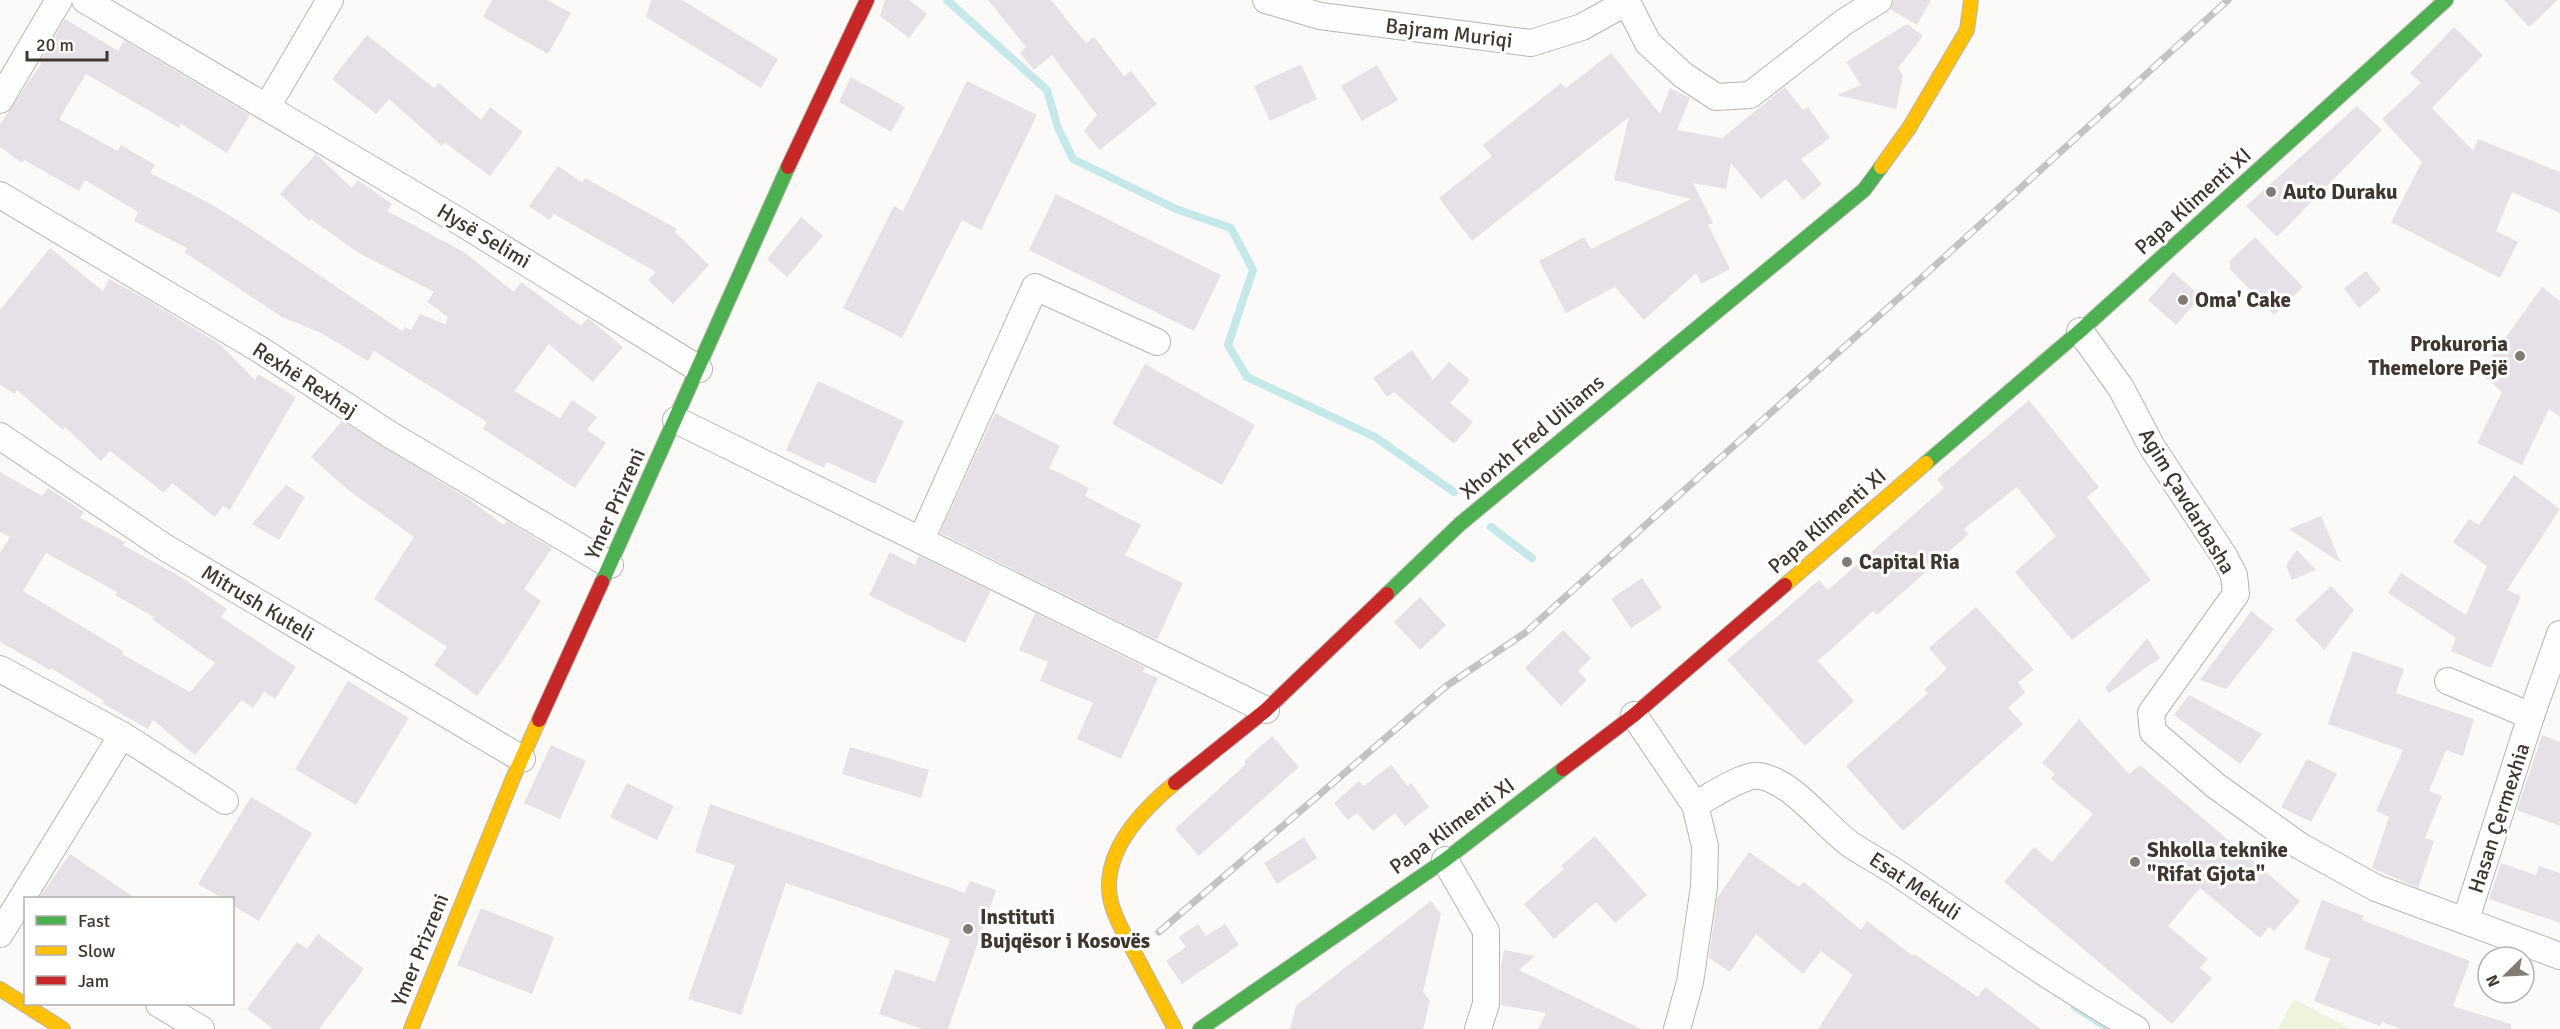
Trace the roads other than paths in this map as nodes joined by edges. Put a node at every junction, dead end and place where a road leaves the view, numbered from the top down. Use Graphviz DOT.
graph roads {
  1 [pos="59,0"];
  2 [pos="85,0"];
  3 [pos="330,0"];
  4 [pos="867,0"];
  5 [pos="1266,0"];
  6 [pos="1879,0"];
  7 [pos="1971,0"];
  8 [pos="2446,0"];
  9 [pos="1626,1"];
  10 [pos="0,100"];
  11 [pos="267,107"];
  12 [pos="0,195"];
  13 [pos="2080,331"];
  14 [pos="1157,342"];
  15 [pos="699,369"];
  16 [pos="676,420"];
  17 [pos="0,436"];
  18 [pos="921,540"];
  19 [pos="610,565"];
  20 [pos="2560,634"];
  21 [pos="0,669"];
  22 [pos="2448,681"];
  23 [pos="1266,710"];
  24 [pos="1634,715"];
  25 [pos="2531,716"];
  26 [pos="122,735"];
  27 [pos="522,759"];
  28 [pos="225,801"];
  29 [pos="1695,805"];
  30 [pos="1445,860"];
  31 [pos="28,897"];
  32 [pos="24,904"];
  33 [pos="2466,920"];
  34 [pos="13,923"];
  35 [pos="2560,956"];
  36 [pos="0,989"];
  37 [pos="24,1004"];
  38 [pos="25,1005"];
  39 [pos="161,1005"];
  40 [pos="63,1029"];
  41 [pos="201,1029"];
  42 [pos="411,1029"];
  43 [pos="1175,1029"];
  44 [pos="1200,1029"];
  45 [pos="1478,1029"];
  46 [pos="1677,1029"];
  47 [pos="2136,1029"];
  1 -- 10 [label="street"];
  2 -- 11 [label="street, Hysë Selimi"];
  3 -- 11 [label="street"];
  4 -- 15 [label="street, Ymer Prizreni"];
  5 -- 9 [label="street, Bajram Muriqi"];
  6 -- 9 [label="street"];
  7 -- 23 [label="street, Xhorxh Fred Uiliams"];
  8 -- 13 [label="street, Papa Klimenti XI"];
  11 -- 15 [label="street, Hysë Selimi"];
  12 -- 19 [label="street, Rexhë Rexhaj"];
  13 -- 24 [label="street, Papa Klimenti XI"];
  13 -- 33 [label="street, Agim Çavdarbasha"];
  14 -- 18 [label="street"];
  15 -- 16 [label="street, Ymer Prizreni"];
  16 -- 18 [label="street"];
  16 -- 19 [label="street, Ymer Prizreni"];
  17 -- 27 [label="street, Mitrush Kuteli"];
  18 -- 23 [label="street"];
  19 -- 27 [label="street, Ymer Prizreni"];
  20 -- 25 [label="street, Hasan Çermexhia"];
  21 -- 26 [label="street"];
  22 -- 25 [label="street, Hasan Çermexhia"];
  23 -- 43 [label="street, Xhorxh Fred Uiliams"];
  24 -- 29 [label="street"];
  24 -- 30 [label="street, Papa Klimenti XI"];
  25 -- 33 [label="street, Hasan Çermexhia"];
  26 -- 28 [label="street"];
  26 -- 31 [label="street"];
  27 -- 42 [label="street, Ymer Prizreni"];
  29 -- 46 [label="street"];
  29 -- 47 [label="street, Esat Mekuli"];
  30 -- 44 [label="street, Papa Klimenti XI"];
  30 -- 45 [label="street"];
  32 -- 34 [label="street"];
  33 -- 35 [label="street, Agim Çavdarbasha"];
  36 -- 37 [label="street"];
  38 -- 40 [label="street"];
  39 -- 41 [label="street"];
}
